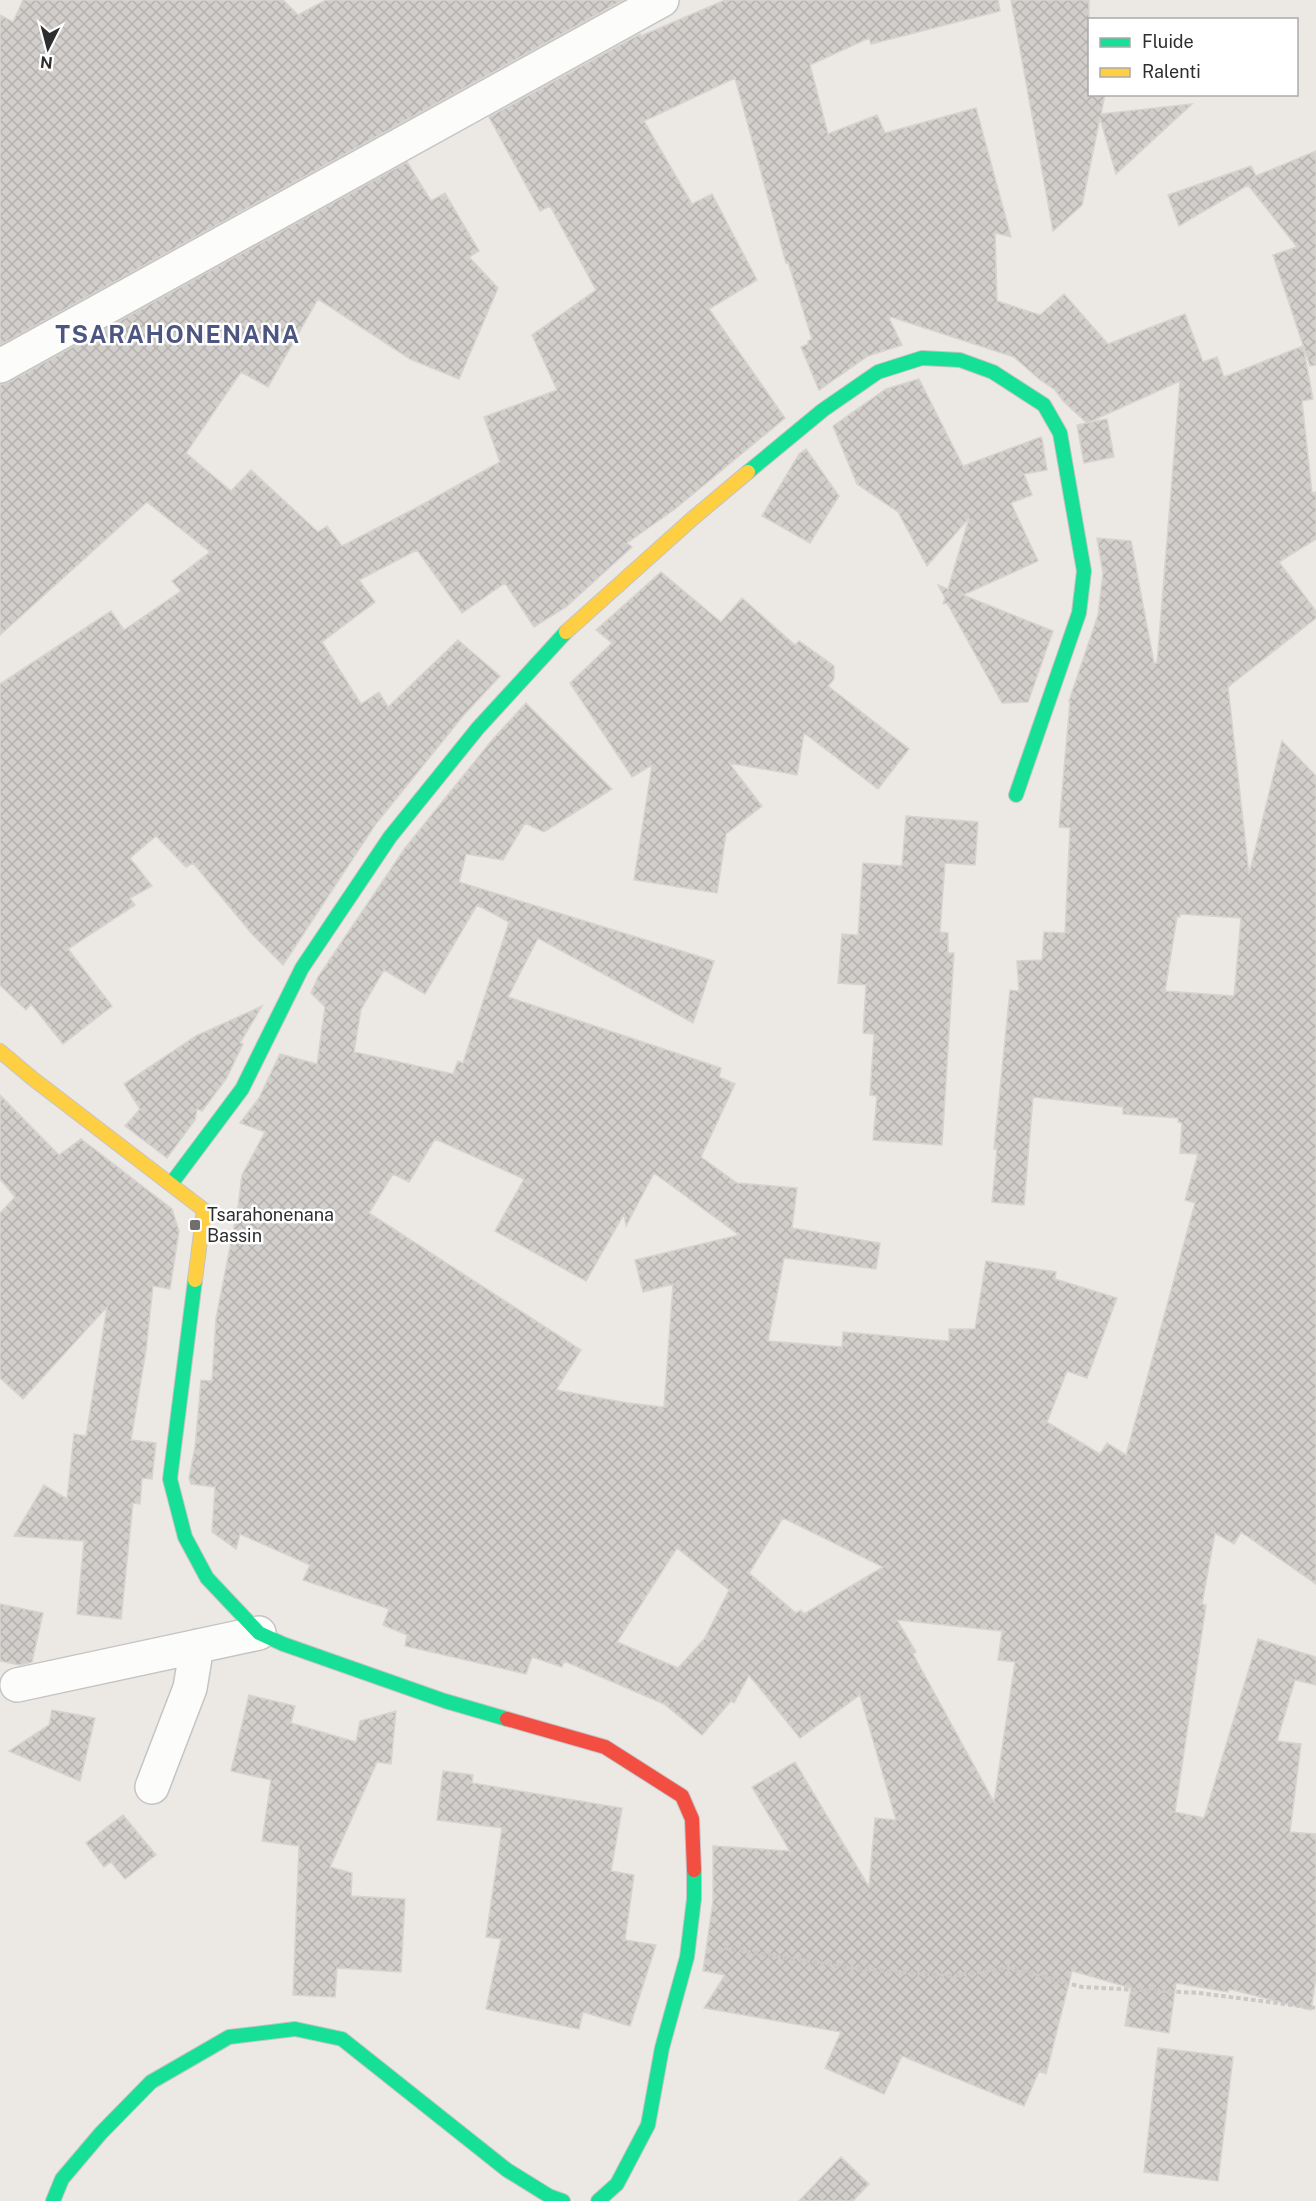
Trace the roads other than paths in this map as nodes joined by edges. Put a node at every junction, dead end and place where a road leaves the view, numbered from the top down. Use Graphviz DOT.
graph roads {
  1 [pos="662,0"];
  2 [pos="0,366"];
  3 [pos="1016,795"];
  4 [pos="0,1051"];
  5 [pos="171,1184"];
  6 [pos="260,1633"];
  7 [pos="197,1646"];
  8 [pos="17,1685"];
  9 [pos="152,1787"];
  10 [pos="52,2201"];
  11 [pos="563,2201"];
  12 [pos="598,2201"];
  1 -- 2 [label="street"];
  3 -- 5 [label="street"];
  4 -- 5 [label="street"];
  5 -- 6 [label="street"];
  6 -- 7 [label="street"];
  6 -- 12 [label="street"];
  7 -- 8 [label="street"];
  7 -- 9 [label="street"];
  10 -- 11 [label="street"];
}
